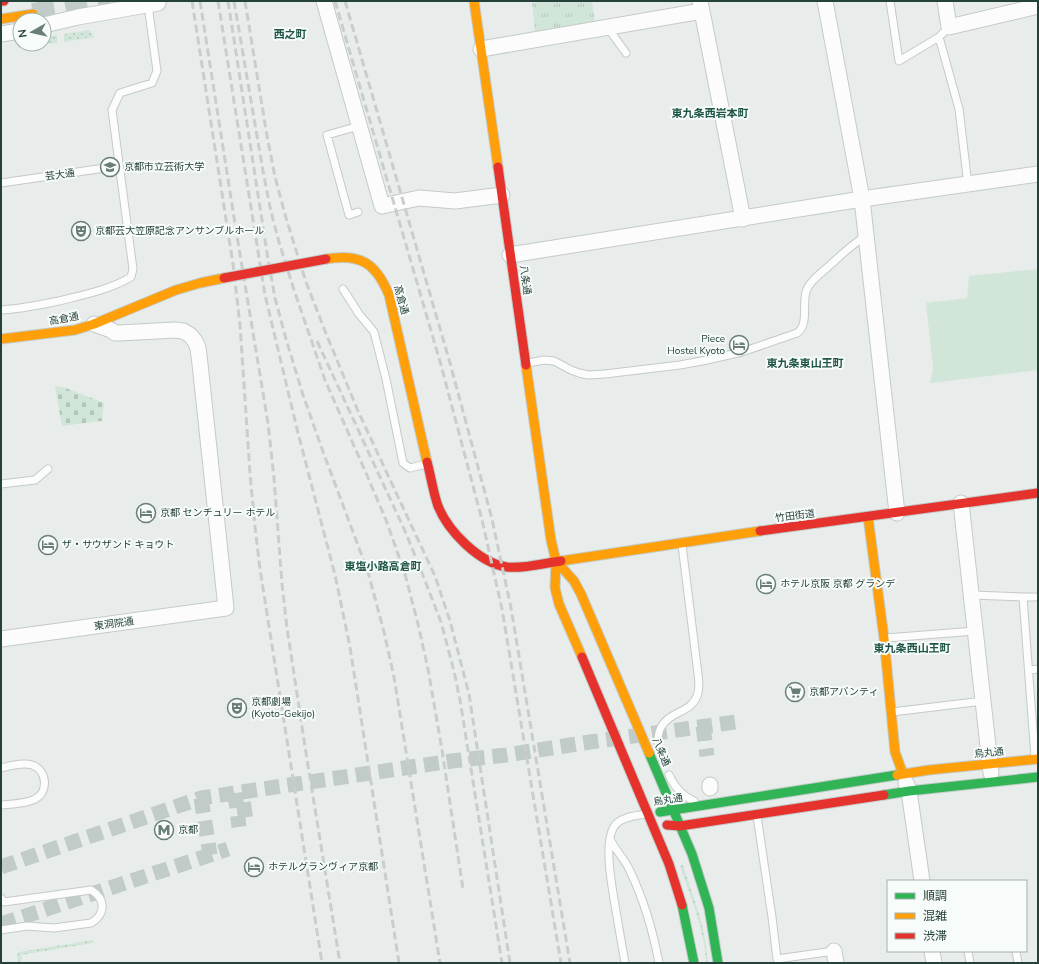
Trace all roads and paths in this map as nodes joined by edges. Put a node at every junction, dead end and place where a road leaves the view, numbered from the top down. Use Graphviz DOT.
graph roads {
  1 [pos="324,1"];
  2 [pos="474,1"];
  3 [pos="824,1"];
  4 [pos="890,1"];
  5 [pos="945,1"];
  6 [pos="153,3"];
  7 [pos="1019,5"];
  8 [pos="701,6"];
  9 [pos="1038,6"];
  10 [pos="12,17"];
  11 [pos="1,19"];
  12 [pos="52,23"];
  13 [pos="608,28"];
  14 [pos="12,32"];
  15 [pos="944,32"];
  16 [pos="1,34"];
  17 [pos="481,49"];
  18 [pos="626,53"];
  19 [pos="359,126"];
  20 [pos="120,166"];
  21 [pos="1038,174"];
  22 [pos="1,183"];
  23 [pos="968,185"];
  24 [pos="502,195"];
  25 [pos="862,199"];
  26 [pos="358,212"];
  27 [pos="743,219"];
  28 [pos="866,236"];
  29 [pos="510,255"];
  30 [pos="344,289"];
  31 [pos="1,310"];
  32 [pos="94,324"];
  33 [pos="1,339"];
  34 [pos="526,364"];
  35 [pos="428,464"];
  36 [pos="48,469"];
  37 [pos="1,484"];
  38 [pos="1038,493"];
  39 [pos="961,504"];
  40 [pos="897,513"];
  41 [pos="868,517"];
  42 [pos="681,543"];
  43 [pos="556,561"];
  44 [pos="972,595"];
  45 [pos="1024,597"];
  46 [pos="1035,597"];
  47 [pos="975,631"];
  48 [pos="884,638"];
  49 [pos="1,640"];
  50 [pos="1038,668"];
  51 [pos="1029,670"];
  52 [pos="983,701"];
  53 [pos="891,712"];
  54 [pos="1037,759"];
  55 [pos="990,764"];
  56 [pos="1,768"];
  57 [pos="903,774"];
  58 [pos="1038,777"];
  59 [pos="992,782"];
  60 [pos="909,791"];
  61 [pos="1,805"];
  62 [pos="705,805"];
  63 [pos="674,810"];
  64 [pos="648,814"];
  65 [pos="756,816"];
  66 [pos="680,826"];
  67 [pos="610,839"];
  68 [pos="922,880"];
  69 [pos="2,901"];
  70 [pos="1,930"];
  71 [pos="932,952"];
  72 [pos="968,952"];
  73 [pos="1016,952"];
  74 [pos="835,957"];
  75 [pos="625,963"];
  76 [pos="659,963"];
  77 [pos="694,963"];
  78 [pos="718,963"];
  79 [pos="934,963"];
  80 [pos="970,963"];
  81 [pos="1018,963"];
  1 -- 19 [label="street"];
  2 -- 17 [label="main road, 八条通"];
  3 -- 25 [label="street"];
  4 -- 15 [label="lane"];
  5 -- 15 [label="street"];
  6 -- 12 [label="street"];
  6 -- 20 [label="lane"];
  7 -- 9 [label="street"];
  7 -- 15 [label="street"];
  8 -- 13 [label="street"];
  8 -- 27 [label="street"];
  10 -- 11 [label="main road"];
  13 -- 17 [label="street"];
  13 -- 18 [label="lane"];
  14 -- 16 [label="street"];
  15 -- 23 [label="lane"];
  17 -- 24 [label="main road, 八条通"];
  19 -- 24 [label="street"];
  19 -- 26 [label="lane"];
  20 -- 22 [label="lane, 芸大通"];
  20 -- 31 [label="lane"];
  21 -- 23 [label="street"];
  23 -- 25 [label="street"];
  24 -- 29 [label="main road, 八条通"];
  25 -- 27 [label="street"];
  25 -- 28 [label="street"];
  27 -- 29 [label="street"];
  28 -- 34 [label="lane"];
  28 -- 40 [label="street"];
  29 -- 34 [label="main road, 八条通"];
  30 -- 35 [label="lane"];
  32 -- 33 [label="main road, 高倉通"];
  32 -- 35 [label="main road, 高倉通, bridge"];
  32 -- 49 [label="street, 東洞院通"];
  34 -- 43 [label="main road, 八条通"];
  35 -- 43 [label="main road, 高倉通"];
  36 -- 37 [label="lane"];
  38 -- 39 [label="main road, 竹田街道"];
  39 -- 40 [label="main road, 竹田街道"];
  39 -- 44 [label="street"];
  40 -- 41 [label="main road, 竹田街道"];
  41 -- 42 [label="main road, 竹田街道"];
  41 -- 48 [label="main road"];
  42 -- 43 [label="main road, 竹田街道"];
  42 -- 62 [label="lane"];
  43 -- 63 [label="main road, 八条通"];
  43 -- 64 [label="main road, 八条通"];
  44 -- 45 [label="lane"];
  44 -- 47 [label="street"];
  45 -- 46 [label="lane"];
  45 -- 51 [label="lane"];
  47 -- 48 [label="lane"];
  47 -- 52 [label="street"];
  48 -- 53 [label="main road"];
  50 -- 51 [label="lane"];
  51 -- 54 [label="lane"];
  52 -- 53 [label="lane"];
  52 -- 55 [label="street"];
  53 -- 57 [label="main road"];
  54 -- 55 [label="main road, 烏丸通"];
  55 -- 57 [label="main road, 烏丸通"];
  55 -- 59 [label="street"];
  56 -- 61 [label="lane"];
  57 -- 60 [label="street"];
  57 -- 62 [label="main road, 烏丸通"];
  58 -- 59 [label="main road, 烏丸通"];
  59 -- 60 [label="main road, 烏丸通"];
  60 -- 65 [label="main road, 烏丸通"];
  60 -- 68 [label="street"];
  62 -- 63 [label="main road, 烏丸通"];
  63 -- 64 [label="main road, 烏丸通"];
  63 -- 66 [label="main road, 八条通"];
  64 -- 66 [label="main road, 烏丸通"];
  64 -- 67 [label="lane"];
  64 -- 77 [label="main road, 八条通"];
  65 -- 66 [label="main road, 烏丸通"];
  65 -- 74 [label="lane"];
  66 -- 78 [label="main road, 八条通"];
  67 -- 75 [label="lane"];
  67 -- 76 [label="lane"];
  69 -- 70 [label="lane"];
  71 -- 79 [label="street"];
  72 -- 80 [label="lane"];
  73 -- 81 [label="lane"];
}
